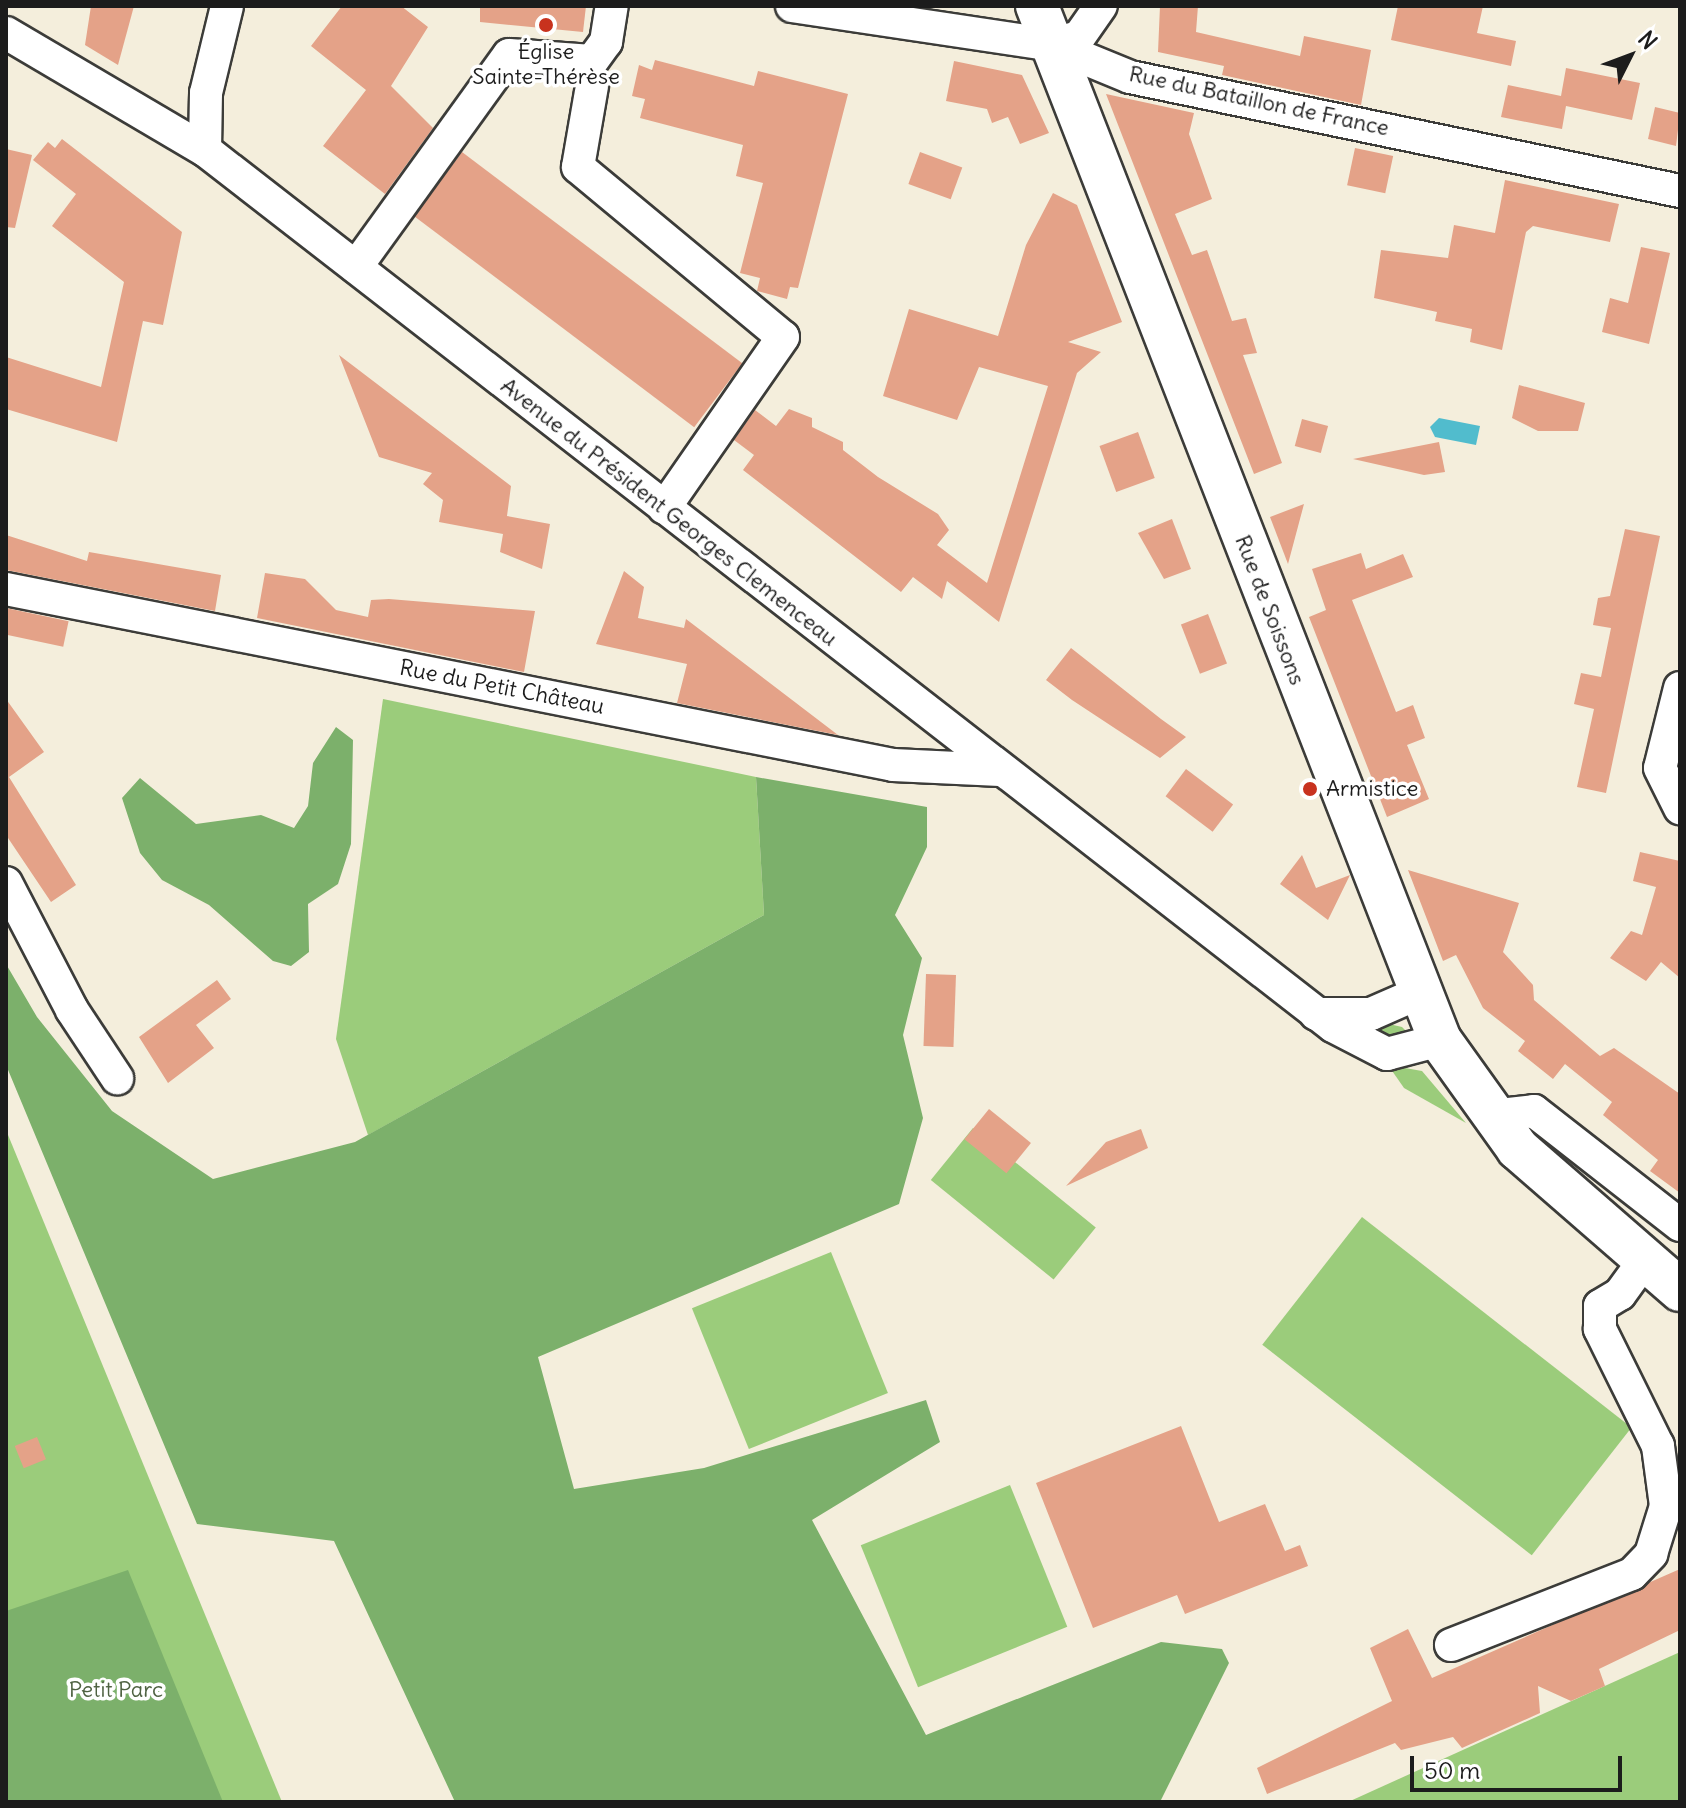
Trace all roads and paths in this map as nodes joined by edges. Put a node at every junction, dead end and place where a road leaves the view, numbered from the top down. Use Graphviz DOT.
graph roads {
  1 [pos="612,6"];
  2 [pos="792,6"];
  3 [pos="1037,6"];
  4 [pos="1101,6"];
  5 [pos="234,11"];
  6 [pos="7,37"];
  7 [pos="1052,45"];
  8 [pos="592,86"];
  9 [pos="205,150"];
  10 [pos="1680,191"];
  11 [pos="356,267"];
  12 [pos="664,508"];
  13 [pos="6,589"];
  14 [pos="1680,688"];
  15 [pos="1000,770"];
  16 [pos="1680,808"];
  17 [pos="6,883"];
  18 [pos="1419,993"];
  19 [pos="1316,1014"];
  20 [pos="1440,1040"];
  21 [pos="117,1078"];
  22 [pos="1491,1116"];
  23 [pos="1680,1225"];
  24 [pos="1643,1262"];
  25 [pos="1680,1290"];
  26 [pos="1451,1645"];
  1 -- 11 [label="street"];
  2 -- 7 [label="street, Rue du Bataillon de France"];
  3 -- 7 [label="main road, Rue de Soissons"];
  4 -- 7 [label="street"];
  5 -- 9 [label="street"];
  6 -- 9 [label="street, Avenue du Président Georges Clemenceau"];
  7 -- 10 [label="street, Rue du Bataillon de France"];
  7 -- 18 [label="main road, Rue de Soissons"];
  8 -- 12 [label="street"];
  9 -- 11 [label="street, Avenue du Président Georges Clemenceau"];
  11 -- 12 [label="street, Avenue du Président Georges Clemenceau"];
  12 -- 15 [label="street, Avenue du Président Georges Clemenceau"];
  13 -- 15 [label="street, Rue du Petit Château"];
  14 -- 16 [label="street"];
  15 -- 19 [label="street, Avenue du Président Georges Clemenceau"];
  17 -- 21 [label="street"];
  18 -- 19 [label="street"];
  18 -- 20 [label="main road, Rue de Soissons"];
  19 -- 20 [label="street, Avenue du Président Georges Clemenceau"];
  20 -- 22 [label="main road, Rue de Soissons"];
  22 -- 23 [label="street"];
  22 -- 24 [label="main road, Rue de Soissons"];
  24 -- 25 [label="main road, Rue de Soissons"];
  24 -- 26 [label="street"];
}
